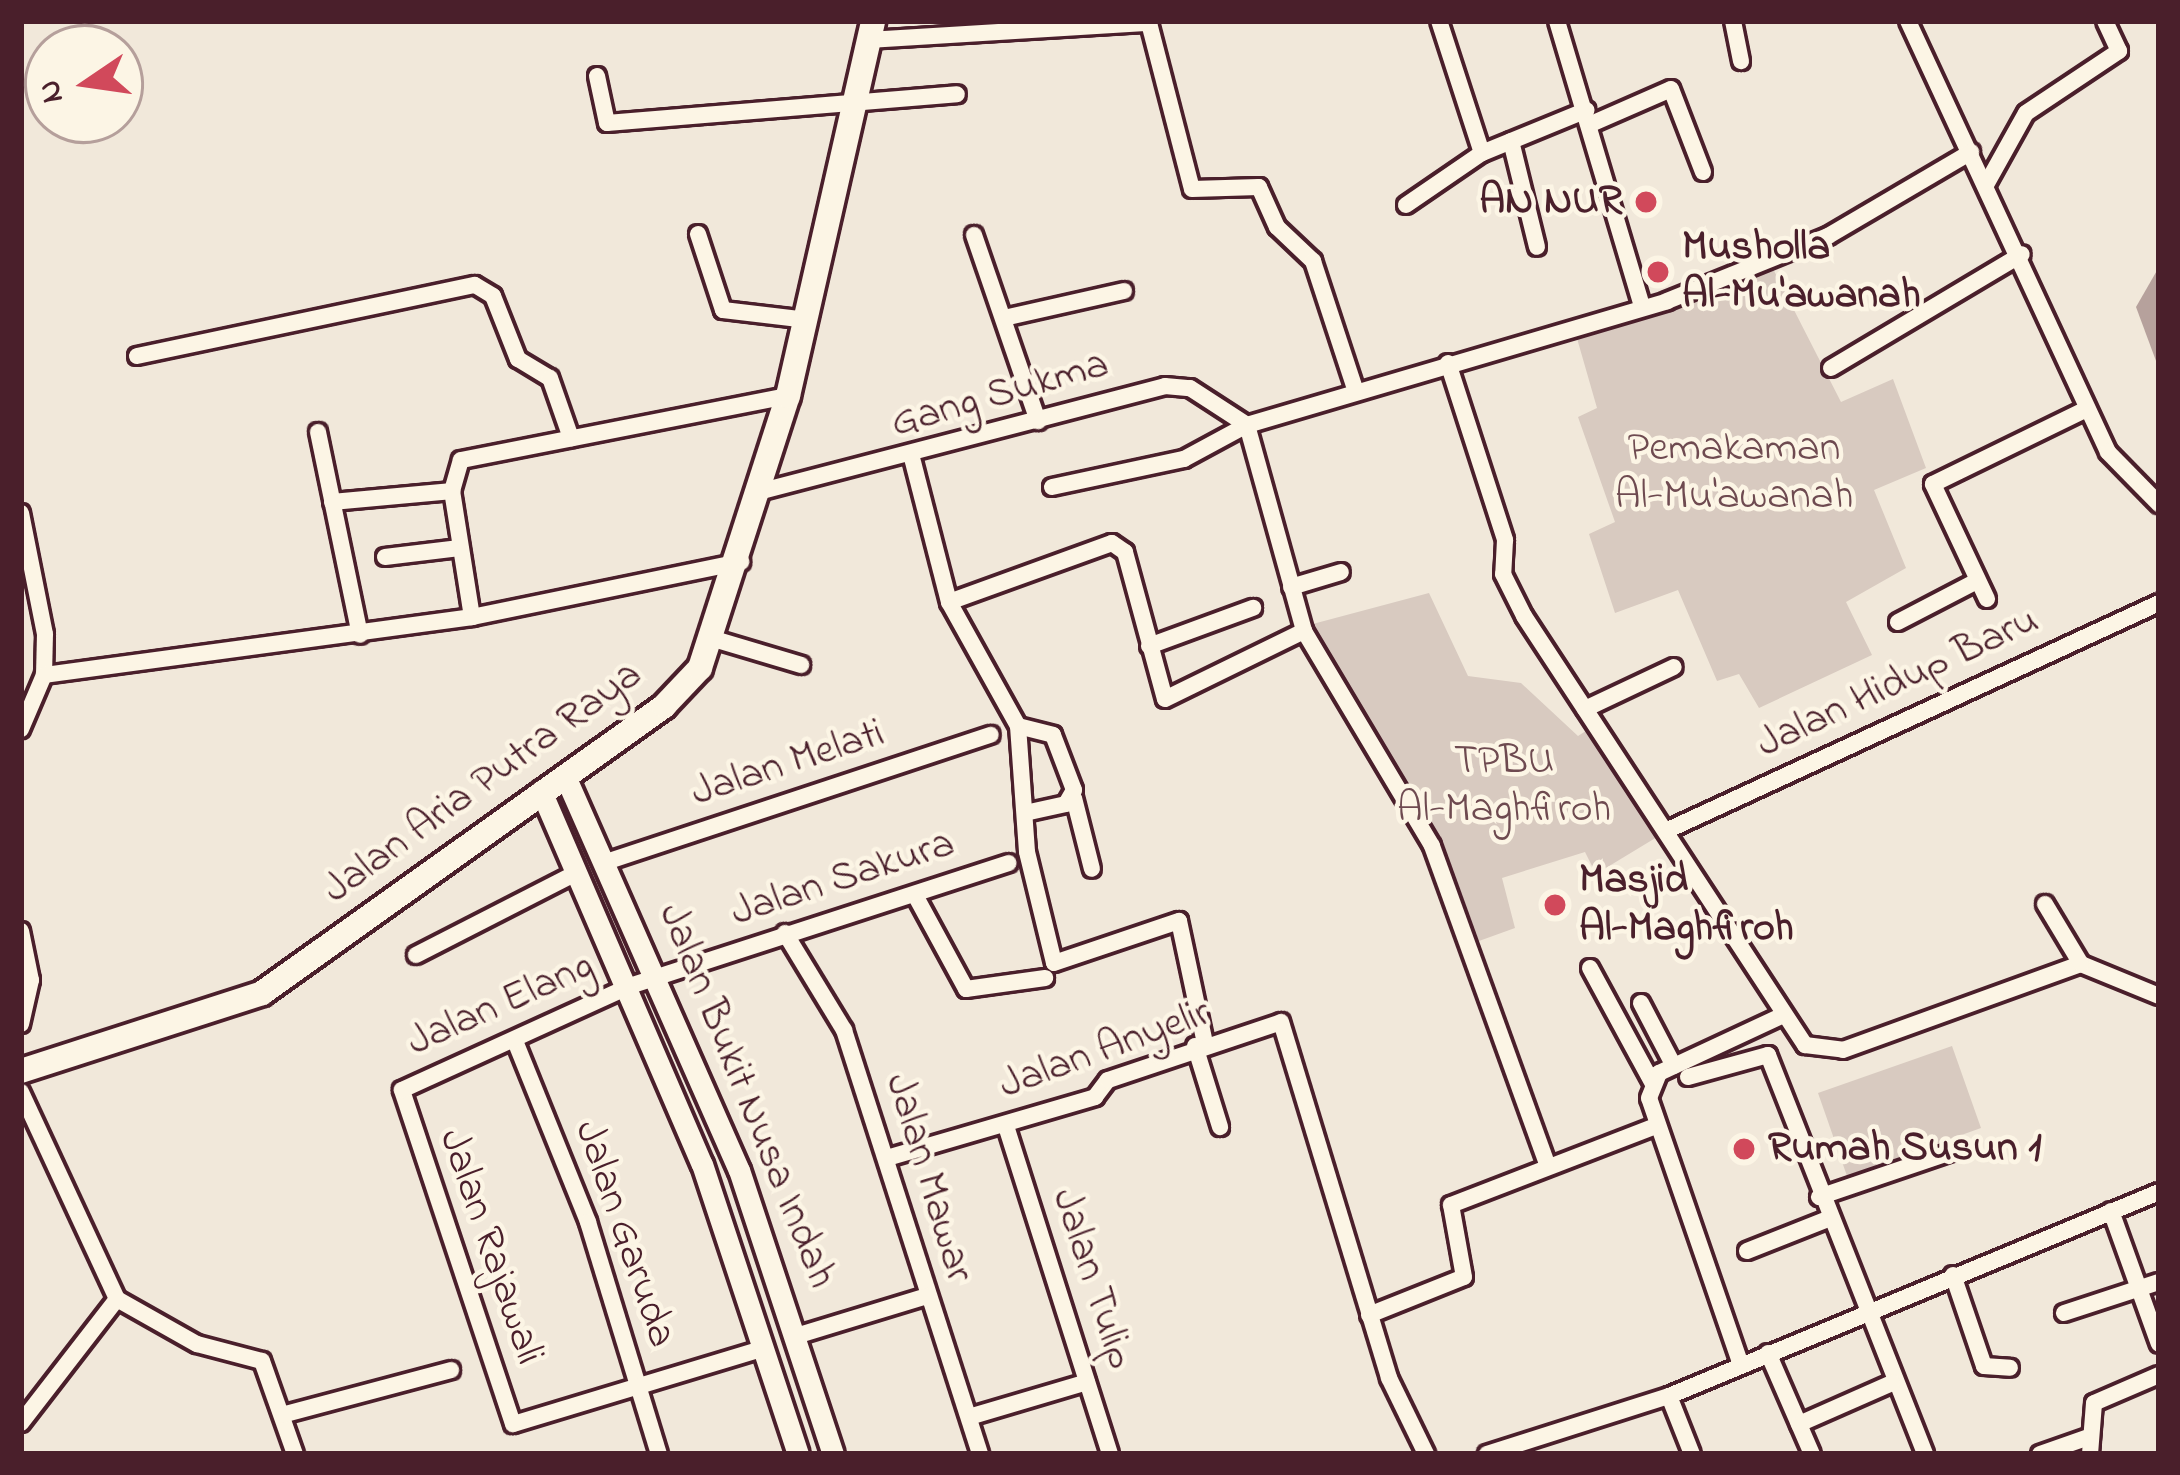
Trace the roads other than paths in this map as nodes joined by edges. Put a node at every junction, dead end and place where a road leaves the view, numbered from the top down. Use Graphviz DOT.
graph roads {
  1 [pos="1439,21"];
  2 [pos="1557,21"];
  3 [pos="1733,21"];
  4 [pos="2105,21"];
  5 [pos="1150,22"];
  6 [pos="1911,22"];
  7 [pos="871,30"];
  8 [pos="1741,61"];
  9 [pos="597,76"];
  10 [pos="957,94"];
  11 [pos="852,105"];
  12 [pos="1589,117"];
  13 [pos="1511,140"];
  14 [pos="1971,152"];
  15 [pos="1482,153"];
  16 [pos="1703,172"];
  17 [pos="1987,183"];
  18 [pos="1406,206"];
  19 [pos="698,234"];
  20 [pos="974,235"];
  21 [pos="1537,247"];
  22 [pos="2022,254"];
  23 [pos="1124,292"];
  24 [pos="1642,305"];
  25 [pos="1004,318"];
  26 [pos="807,320"];
  27 [pos="136,356"];
  28 [pos="1448,363"];
  29 [pos="1831,368"];
  30 [pos="1356,392"];
  31 [pos="788,396"];
  32 [pos="2087,409"];
  33 [pos="1038,421"];
  34 [pos="1247,425"];
  35 [pos="318,432"];
  36 [pos="571,438"];
  37 [pos="912,458"];
  38 [pos="1052,488"];
  39 [pos="762,490"];
  40 [pos="452,491"];
  41 [pos="332,502"];
  42 [pos="2159,504"];
  43 [pos="21,513"];
  44 [pos="459,548"];
  45 [pos="385,557"];
  46 [pos="742,562"];
  47 [pos="1341,572"];
  48 [pos="1976,582"];
  49 [pos="1291,587"];
  50 [pos="1987,599"];
  51 [pos="949,602"];
  52 [pos="2159,603"];
  53 [pos="1253,608"];
  54 [pos="472,617"];
  55 [pos="1898,622"];
  56 [pos="1304,631"];
  57 [pos="360,634"];
  58 [pos="714,639"];
  59 [pos="1149,646"];
  60 [pos="801,665"];
  61 [pos="1674,667"];
  62 [pos="44,675"];
  63 [pos="25,692"];
  64 [pos="1586,709"];
  65 [pos="1018,726"];
  66 [pos="21,729"];
  67 [pos="991,735"];
  68 [pos="565,776"];
  69 [pos="541,790"];
  70 [pos="1074,798"];
  71 [pos="1025,813"];
  72 [pos="1668,830"];
  73 [pos="609,861"];
  74 [pos="1010,863"];
  75 [pos="1092,869"];
  76 [pos="578,872"];
  77 [pos="915,895"];
  78 [pos="2045,904"];
  79 [pos="21,932"];
  80 [pos="785,933"];
  81 [pos="416,955"];
  82 [pos="2081,964"];
  83 [pos="1590,968"];
  84 [pos="660,976"];
  85 [pos="1045,978"];
  86 [pos="630,986"];
  87 [pos="2159,997"];
  88 [pos="1641,1003"];
  89 [pos="1779,1017"];
  90 [pos="21,1024"];
  91 [pos="514,1041"];
  92 [pos="1200,1044"];
  93 [pos="21,1071"];
  94 [pos="1681,1071"];
  95 [pos="1652,1082"];
  96 [pos="401,1090"];
  97 [pos="21,1092"];
  98 [pos="1006,1126"];
  99 [pos="1653,1126"];
  100 [pos="1220,1127"];
  101 [pos="1954,1151"];
  102 [pos="887,1158"];
  103 [pos="1548,1166"];
  104 [pos="2159,1192"];
  105 [pos="1819,1197"];
  106 [pos="2111,1211"];
  107 [pos="1828,1219"];
  108 [pos="1747,1251"];
  109 [pos="1953,1275"];
  110 [pos="2159,1282"];
  111 [pos="2138,1288"];
  112 [pos="927,1296"];
  113 [pos="117,1299"];
  114 [pos="2064,1312"];
  115 [pos="1864,1313"];
  116 [pos="1369,1315"];
  117 [pos="799,1335"];
  118 [pos="2159,1345"];
  119 [pos="765,1348"];
  120 [pos="1768,1353"];
  121 [pos="1742,1365"];
  122 [pos="2010,1368"];
  123 [pos="451,1370"];
  124 [pos="2159,1375"];
  125 [pos="1088,1382"];
  126 [pos="1892,1383"];
  127 [pos="639,1389"];
  128 [pos="1669,1396"];
  129 [pos="282,1414"];
  130 [pos="969,1418"];
  131 [pos="21,1423"];
  132 [pos="1799,1424"];
  133 [pos="2088,1446"];
  134 [pos="1919,1452"];
  135 [pos="295,1454"];
  136 [pos="659,1454"];
  137 [pos="798,1454"];
  138 [pos="833,1454"];
  139 [pos="980,1454"];
  140 [pos="1110,1454"];
  141 [pos="1426,1454"];
  142 [pos="1487,1454"];
  143 [pos="1692,1454"];
  144 [pos="1812,1454"];
  145 [pos="2040,1454"];
  1 -- 15 [label="street"];
  2 -- 12 [label="street"];
  3 -- 8 [label="street"];
  4 -- 17 [label="street"];
  5 -- 7 [label="street"];
  5 -- 30 [label="street"];
  6 -- 14 [label="street"];
  7 -- 11 [label="main road, Jalan Aria Putra Raya"];
  9 -- 11 [label="street"];
  10 -- 11 [label="street"];
  11 -- 26 [label="main road, Jalan Aria Putra Raya"];
  12 -- 13 [label="street"];
  12 -- 16 [label="street"];
  12 -- 24 [label="street"];
  13 -- 15 [label="street"];
  13 -- 21 [label="street"];
  14 -- 17 [label="street"];
  14 -- 24 [label="street"];
  15 -- 18 [label="street"];
  17 -- 22 [label="street"];
  19 -- 26 [label="street"];
  20 -- 25 [label="street"];
  22 -- 29 [label="street"];
  22 -- 32 [label="street"];
  23 -- 25 [label="street"];
  24 -- 28 [label="street"];
  25 -- 33 [label="street"];
  26 -- 31 [label="main road, Jalan Aria Putra Raya"];
  27 -- 36 [label="street"];
  28 -- 30 [label="street"];
  28 -- 64 [label="street"];
  30 -- 34 [label="street"];
  31 -- 36 [label="street"];
  31 -- 39 [label="main road, Jalan Aria Putra Raya"];
  32 -- 42 [label="street"];
  32 -- 48 [label="street"];
  33 -- 34 [label="street, Gang Sukma"];
  33 -- 37 [label="street, Gang Sukma"];
  34 -- 38 [label="street"];
  34 -- 49 [label="street"];
  35 -- 41 [label="street"];
  36 -- 40 [label="street"];
  37 -- 39 [label="street, Gang Sukma"];
  37 -- 51 [label="street"];
  39 -- 46 [label="main road, Jalan Aria Putra Raya"];
  40 -- 41 [label="street"];
  40 -- 44 [label="street"];
  41 -- 57 [label="street"];
  43 -- 62 [label="street"];
  44 -- 45 [label="street"];
  44 -- 54 [label="street"];
  46 -- 54 [label="street"];
  46 -- 58 [label="main road, Jalan Aria Putra Raya"];
  47 -- 49 [label="street"];
  48 -- 50 [label="street"];
  48 -- 55 [label="street"];
  49 -- 56 [label="street"];
  51 -- 59 [label="street"];
  51 -- 65 [label="street"];
  52 -- 72 [label="street, Jalan Hidup Baru"];
  53 -- 59 [label="street"];
  54 -- 57 [label="street"];
  56 -- 59 [label="street"];
  56 -- 103 [label="street"];
  57 -- 62 [label="street"];
  58 -- 60 [label="street"];
  58 -- 68 [label="main road, Jalan Aria Putra Raya"];
  61 -- 64 [label="street"];
  62 -- 63 [label="street"];
  63 -- 66 [label="street"];
  64 -- 72 [label="street"];
  65 -- 70 [label="street"];
  65 -- 71 [label="street"];
  67 -- 73 [label="street, Jalan Melati"];
  68 -- 69 [label="main road, Jalan Aria Putra Raya"];
  68 -- 73 [label="street, Jalan Bukit Nusa Indah"];
  69 -- 76 [label="street, Jalan Bukit Nusa Indah"];
  69 -- 93 [label="main road, Jalan Aria Putra Raya"];
  70 -- 71 [label="street"];
  70 -- 75 [label="street"];
  71 -- 92 [label="street"];
  72 -- 89 [label="street"];
  73 -- 84 [label="street, Jalan Bukit Nusa Indah"];
  74 -- 77 [label="street, Jalan Sakura"];
  76 -- 81 [label="street"];
  76 -- 86 [label="street, Jalan Bukit Nusa Indah"];
  77 -- 80 [label="street, Jalan Sakura"];
  77 -- 85 [label="street"];
  78 -- 82 [label="street"];
  79 -- 90 [label="street"];
  80 -- 84 [label="street, Jalan Sakura"];
  80 -- 102 [label="street, Jalan Mawar"];
  82 -- 87 [label="street"];
  82 -- 89 [label="street"];
  83 -- 95 [label="street"];
  84 -- 86 [label="street, Jalan Sakura"];
  84 -- 117 [label="street, Jalan Bukit Nusa Indah"];
  86 -- 91 [label="street, Jalan Elang"];
  86 -- 119 [label="street, Jalan Bukit Nusa Indah"];
  88 -- 94 [label="street"];
  89 -- 94 [label="street"];
  91 -- 96 [label="street, Jalan Elang"];
  91 -- 127 [label="street, Jalan Garuda"];
  92 -- 98 [label="street, Jalan Anyelir"];
  92 -- 100 [label="street"];
  92 -- 116 [label="street, Jalan Anyelir"];
  94 -- 95 [label="street"];
  94 -- 105 [label="street"];
  95 -- 99 [label="street"];
  96 -- 127 [label="street, Jalan Rajawali"];
  97 -- 113 [label="street"];
  98 -- 102 [label="street, Jalan Anyelir"];
  98 -- 125 [label="street, Jalan Tulip"];
  99 -- 103 [label="street"];
  99 -- 121 [label="street"];
  101 -- 105 [label="street"];
  102 -- 112 [label="street, Jalan Mawar"];
  103 -- 116 [label="street"];
  104 -- 106 [label="street"];
  105 -- 107 [label="street"];
  106 -- 109 [label="street"];
  106 -- 111 [label="street"];
  107 -- 108 [label="street"];
  107 -- 115 [label="street"];
  109 -- 115 [label="street"];
  109 -- 122 [label="street"];
  110 -- 111 [label="street"];
  111 -- 114 [label="street"];
  111 -- 118 [label="street"];
  112 -- 117 [label="street"];
  112 -- 130 [label="street, Jalan Mawar"];
  113 -- 129 [label="street"];
  113 -- 131 [label="street"];
  115 -- 120 [label="street"];
  115 -- 126 [label="street"];
  116 -- 141 [label="street"];
  117 -- 138 [label="street, Jalan Bukit Nusa Indah"];
  119 -- 127 [label="street"];
  119 -- 137 [label="street, Jalan Bukit Nusa Indah"];
  120 -- 121 [label="street"];
  120 -- 132 [label="street"];
  121 -- 128 [label="street"];
  123 -- 129 [label="street"];
  124 -- 133 [label="street"];
  125 -- 130 [label="street"];
  125 -- 140 [label="street, Jalan Tulip"];
  126 -- 132 [label="street"];
  126 -- 134 [label="street"];
  127 -- 136 [label="street, Jalan Garuda"];
  128 -- 142 [label="street"];
  128 -- 143 [label="street"];
  129 -- 135 [label="street"];
  130 -- 139 [label="street, Jalan Mawar"];
  132 -- 144 [label="street"];
  133 -- 145 [label="street"];
}
